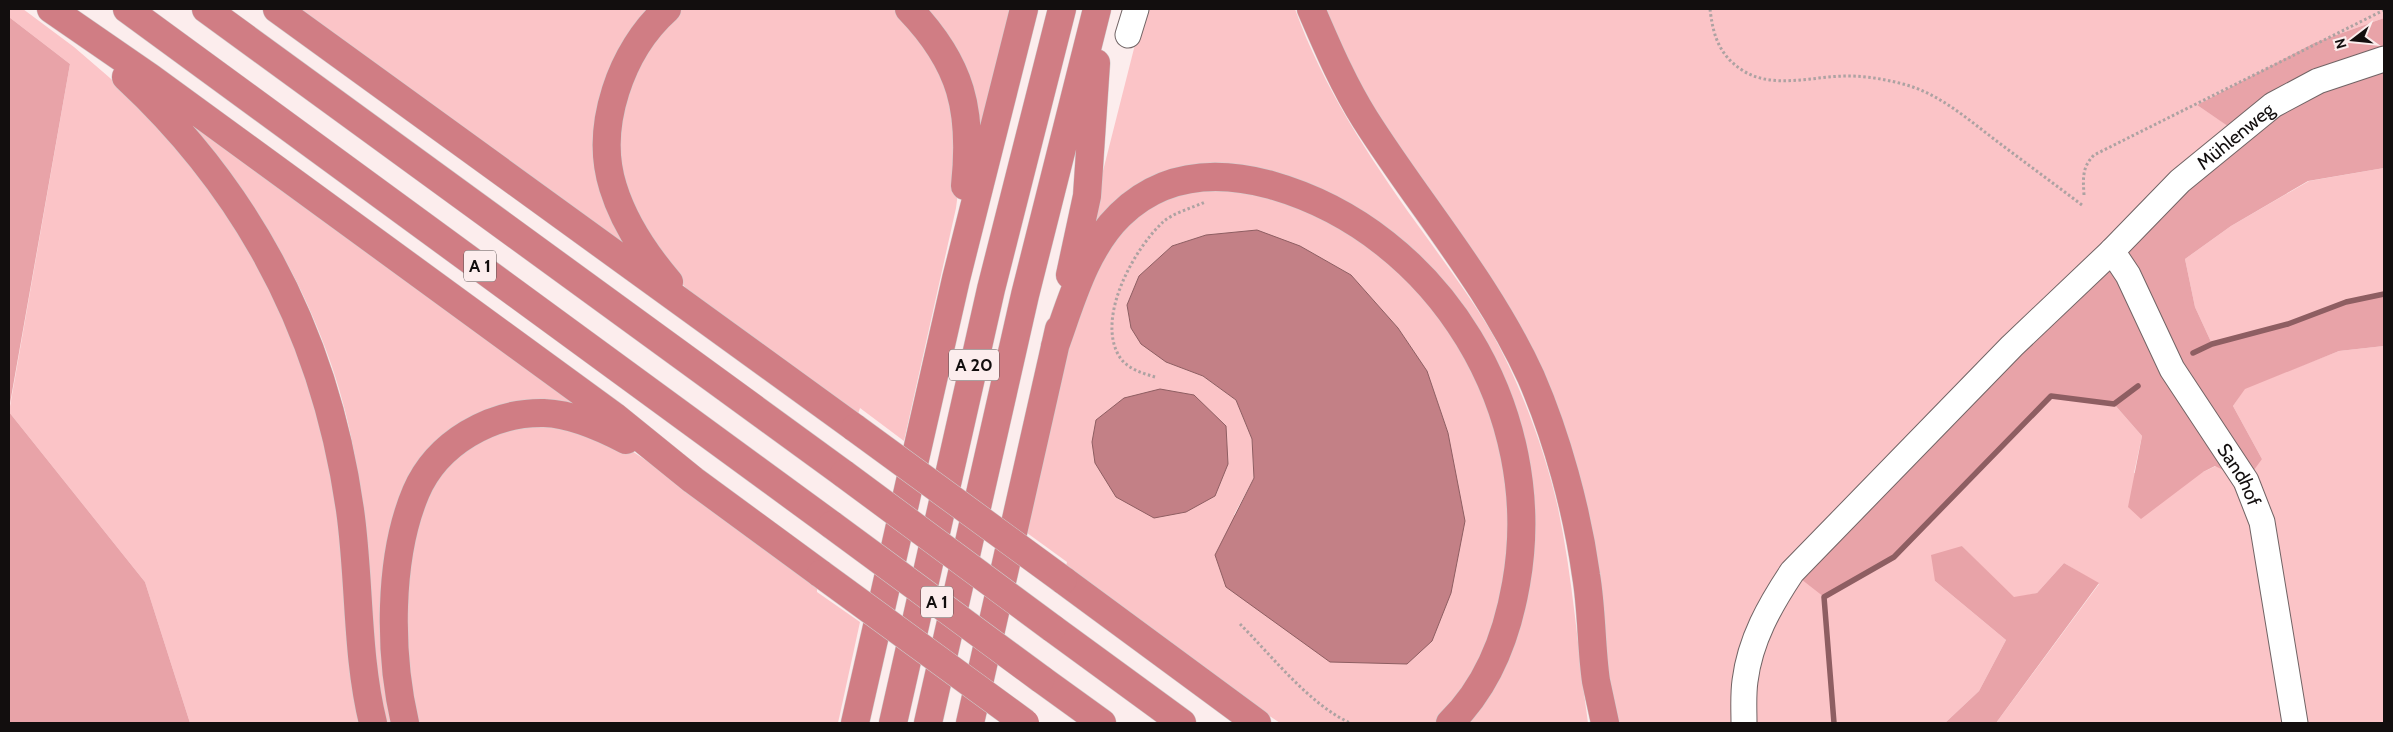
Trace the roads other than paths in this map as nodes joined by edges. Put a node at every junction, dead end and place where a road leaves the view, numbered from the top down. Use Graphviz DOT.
graph roads {
  1 [pos="127,9"];
  2 [pos="206,9"];
  3 [pos="277,9"];
  4 [pos="667,9"];
  5 [pos="909,9"];
  6 [pos="1024,9"];
  7 [pos="1062,9"];
  8 [pos="1098,9"];
  9 [pos="1136,9"];
  10 [pos="1311,9"];
  11 [pos="56,12"];
  12 [pos="1128,35"];
  13 [pos="2384,59"];
  14 [pos="2112,251"];
  15 [pos="956,279"];
  16 [pos="695,311"];
  17 [pos="1055,346"];
  18 [pos="693,480"];
  19 [pos="1257,721"];
  20 [pos="373,723"];
  21 [pos="405,723"];
  22 [pos="855,723"];
  23 [pos="893,723"];
  24 [pos="928,723"];
  25 [pos="970,723"];
  26 [pos="1025,723"];
  27 [pos="1102,723"];
  28 [pos="1182,723"];
  29 [pos="1450,723"];
  30 [pos="1605,723"];
  31 [pos="1744,723"];
  32 [pos="2294,723"];
  1 -- 27 [label="highway, A 1, bridge"];
  2 -- 28 [label="highway, A 1, bridge"];
  3 -- 16 [label="highway"];
  4 -- 16 [label="highway"];
  5 -- 15 [label="highway"];
  6 -- 15 [label="highway"];
  7 -- 23 [label="highway, A 20"];
  8 -- 17 [label="highway"];
  8 -- 24 [label="highway, A 20"];
  9 -- 12 [label="street"];
  10 -- 30 [label="highway"];
  11 -- 18 [label="highway"];
  11 -- 20 [label="highway"];
  13 -- 14 [label="street, Mühlenweg"];
  14 -- 31 [label="street, Mühlenweg"];
  14 -- 32 [label="street, Sandhof"];
  15 -- 22 [label="highway"];
  16 -- 19 [label="highway, bridge"];
  17 -- 25 [label="highway"];
  17 -- 29 [label="highway"];
  18 -- 21 [label="highway"];
  18 -- 26 [label="highway, bridge"];
}
